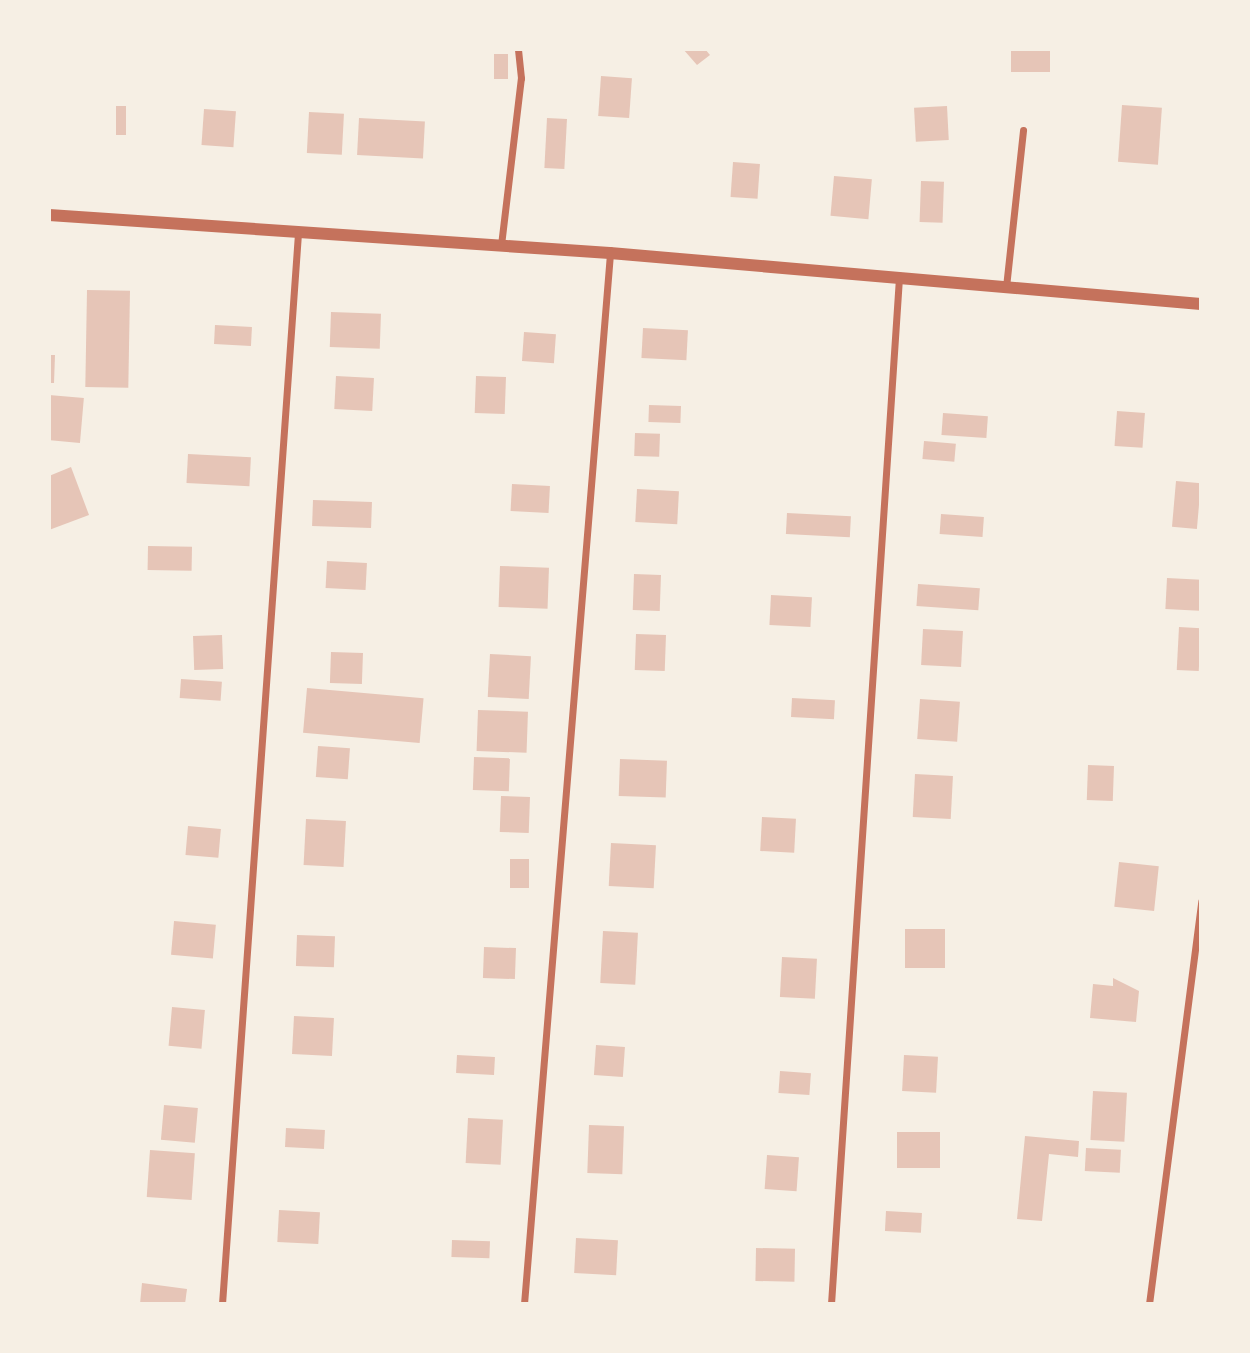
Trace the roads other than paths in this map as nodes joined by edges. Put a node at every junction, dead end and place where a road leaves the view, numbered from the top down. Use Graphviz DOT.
graph roads {
  1 [pos="518,49"];
  2 [pos="1023,130"];
  3 [pos="49,215"];
  4 [pos="298,233"];
  5 [pos="501,245"];
  6 [pos="610,253"];
  7 [pos="899,278"];
  8 [pos="1006,287"];
  9 [pos="1201,304"];
  10 [pos="1201,901"];
  11 [pos="1198,938"];
  12 [pos="222,1304"];
  13 [pos="524,1304"];
  14 [pos="831,1304"];
  15 [pos="1149,1304"];
  1 -- 5 [label="street"];
  2 -- 8 [label="street"];
  3 -- 4 [label="street"];
  4 -- 5 [label="street"];
  4 -- 12 [label="street"];
  5 -- 6 [label="street"];
  6 -- 7 [label="street"];
  6 -- 13 [label="street"];
  7 -- 8 [label="street"];
  7 -- 14 [label="street"];
  8 -- 9 [label="street"];
  10 -- 11 [label="street"];
  11 -- 15 [label="street"];
}
